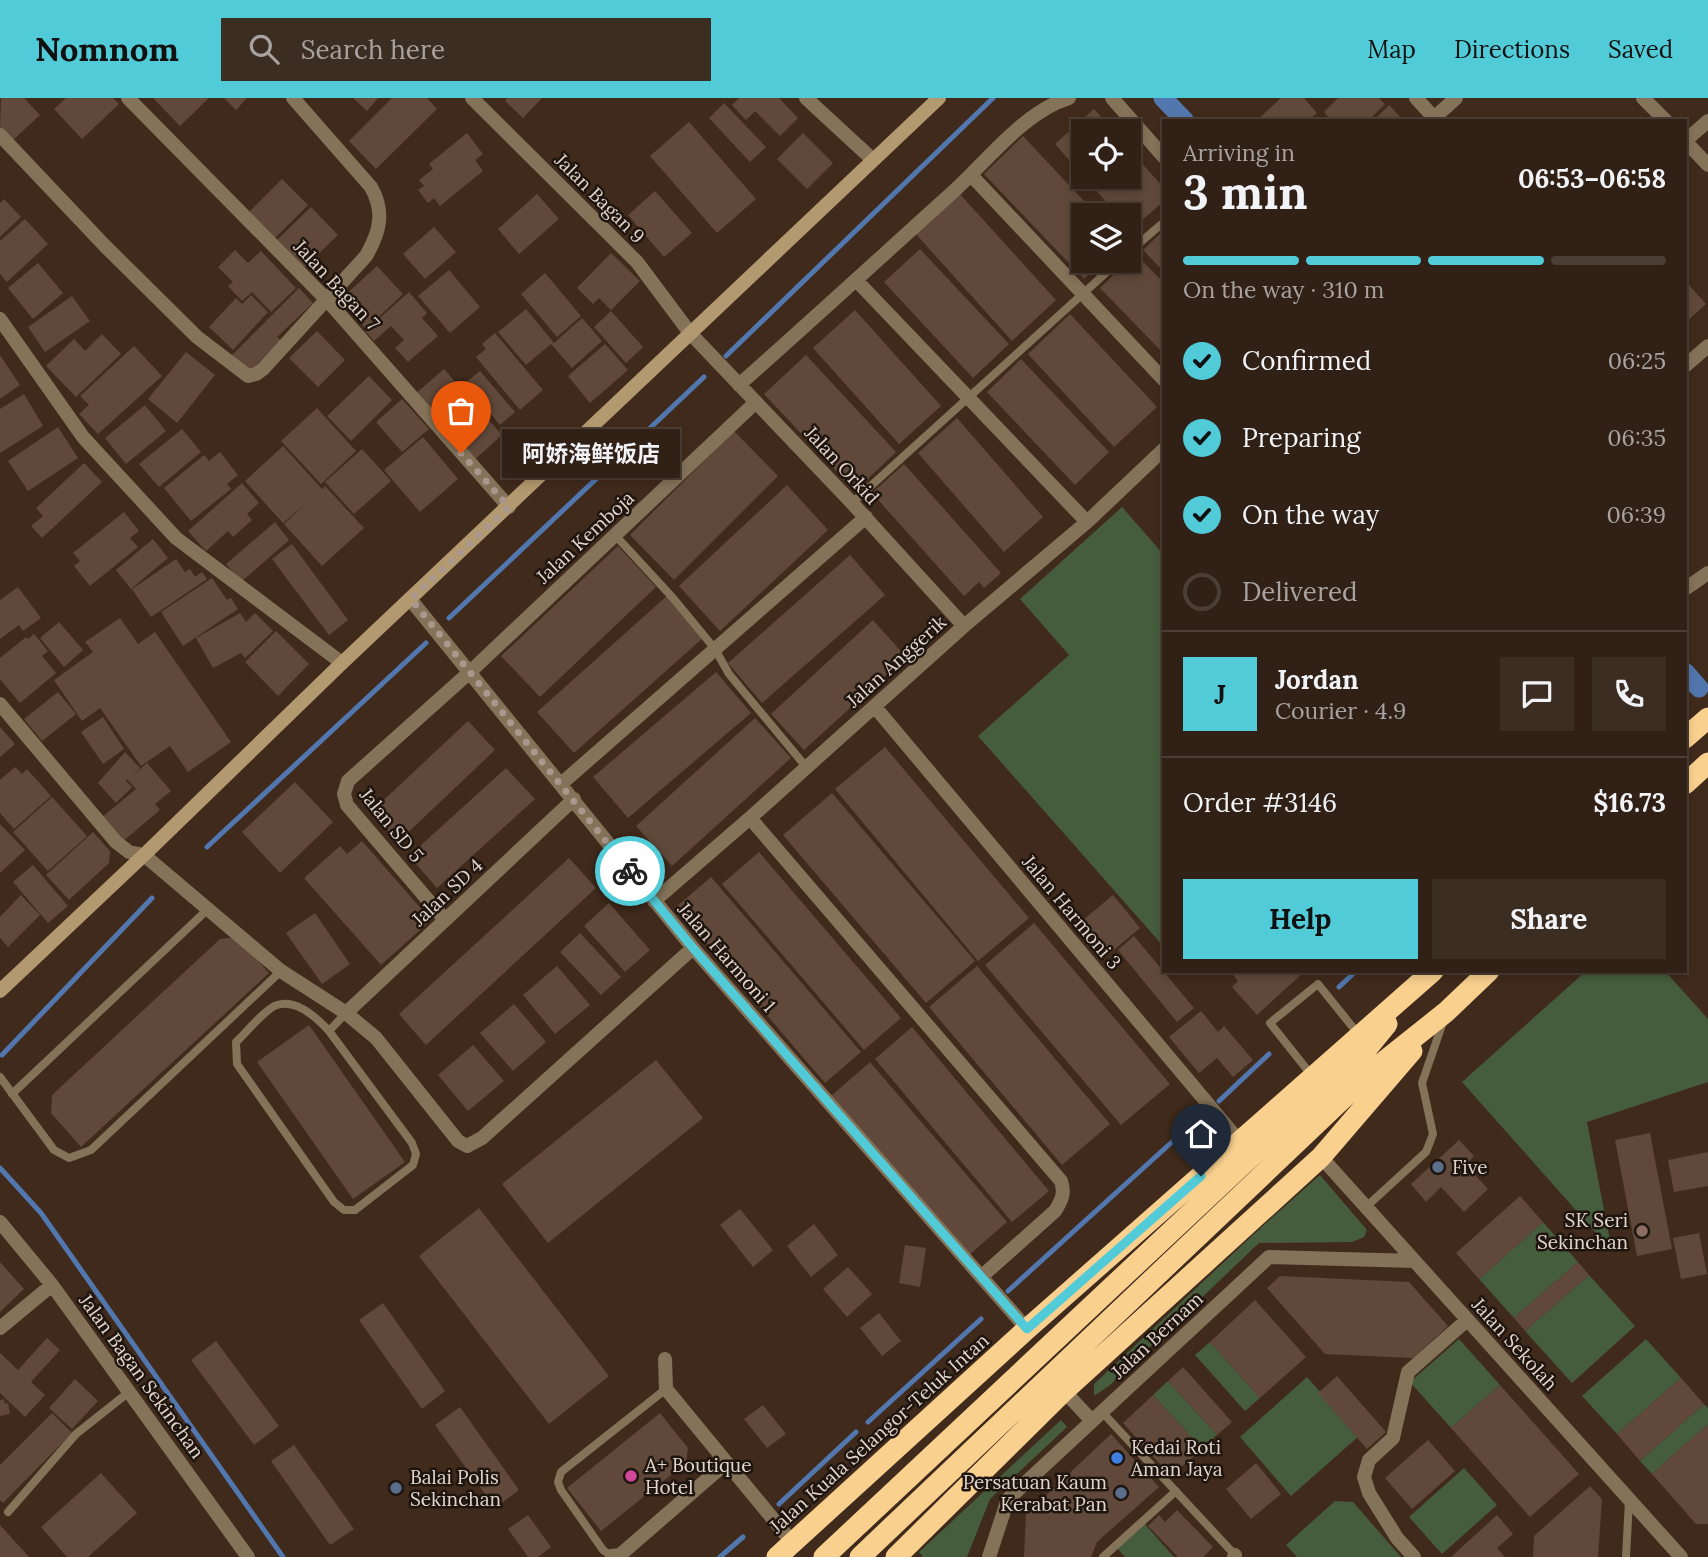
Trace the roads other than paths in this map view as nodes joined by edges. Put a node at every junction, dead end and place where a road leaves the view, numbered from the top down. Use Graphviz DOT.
graph roads {
  1 [pos="128,98"];
  2 [pos="293,98"];
  3 [pos="472,98"];
  4 [pos="806,98"];
  5 [pos="939,98"];
  6 [pos="1069,98"];
  7 [pos="1112,98"];
  8 [pos="1416,98"];
  9 [pos="1456,98"];
  10 [pos="1643,98"];
  11 [pos="1435,119"];
  12 [pos="1664,119"];
  13 [pos="1708,121"];
  14 [pos="0,135"];
  15 [pos="1687,139"];
  16 [pos="1687,143"];
  17 [pos="1162,155"];
  18 [pos="872,159"];
  19 [pos="1708,165"];
  20 [pos="971,175"];
  21 [pos="1162,224"];
  22 [pos="1141,242"];
  23 [pos="1105,273"];
  24 [pos="856,280"];
  25 [pos="1082,293"];
  26 [pos="327,300"];
  27 [pos="0,319"];
  28 [pos="690,333"];
  29 [pos="1708,346"];
  30 [pos="1687,364"];
  31 [pos="1162,378"];
  32 [pos="739,385"];
  33 [pos="967,397"];
  34 [pos="756,402"];
  35 [pos="1162,451"];
  36 [pos="852,503"];
  37 [pos="509,507"];
  38 [pos="866,517"];
  39 [pos="1087,522"];
  40 [pos="615,535"];
  41 [pos="1708,573"];
  42 [pos="1687,589"];
  43 [pos="411,599"];
  44 [pos="964,626"];
  45 [pos="715,649"];
  46 [pos="342,663"];
  47 [pos="471,671"];
  48 [pos="0,704"];
  49 [pos="875,708"];
  50 [pos="1708,718"];
  51 [pos="1687,732"];
  52 [pos="1708,763"];
  53 [pos="807,768"];
  54 [pos="1687,782"];
  55 [pos="561,784"];
  56 [pos="574,799"];
  57 [pos="750,818"];
  58 [pos="144,855"];
  59 [pos="654,901"];
  60 [pos="207,910"];
  61 [pos="445,920"];
  62 [pos="693,948"];
  63 [pos="281,971"];
  64 [pos="1487,973"];
  65 [pos="1427,976"];
  66 [pos="0,991"];
  67 [pos="346,1013"];
  68 [pos="1446,1013"];
  69 [pos="329,1031"];
  70 [pos="1359,1035"];
  71 [pos="0,1077"];
  72 [pos="1313,1077"];
  73 [pos="12,1094"];
  74 [pos="1240,1142"];
  75 [pos="1321,1157"];
  76 [pos="1366,1207"];
  77 [pos="0,1222"];
  78 [pos="1415,1261"];
  79 [pos="981,1277"];
  80 [pos="52,1285"];
  81 [pos="1467,1320"];
  82 [pos="0,1328"];
  83 [pos="1027,1329"];
  84 [pos="665,1359"];
  85 [pos="666,1389"];
  86 [pos="1064,1391"];
  87 [pos="129,1392"];
  88 [pos="1097,1417"];
  89 [pos="726,1463"];
  90 [pos="1176,1491"];
  91 [pos="1629,1500"];
  92 [pos="8,1512"];
  93 [pos="784,1550"];
  94 [pos="612,1556"];
  95 [pos="899,1556"];
  96 [pos="1235,1556"];
  97 [pos="248,1557"];
  98 [pos="824,1557"];
  99 [pos="860,1557"];
  100 [pos="989,1557"];
  101 [pos="1103,1557"];
  102 [pos="1413,1557"];
  103 [pos="1626,1557"];
  104 [pos="1681,1557"];
  1 -- 26 [label="street, Jalan Bagan 7"];
  2 -- 26 [label="street"];
  3 -- 28 [label="street, Jalan Bagan 9"];
  4 -- 18 [label="street"];
  5 -- 18 [label="street"];
  6 -- 20 [label="street"];
  7 -- 17 [label="street"];
  8 -- 11 [label="street"];
  9 -- 11 [label="street"];
  10 -- 12 [label="street"];
  13 -- 15 [label="street"];
  14 -- 26 [label="street"];
  16 -- 19 [label="street"];
  18 -- 28 [label="street"];
  20 -- 24 [label="street"];
  20 -- 25 [label="street"];
  21 -- 22 [label="lane"];
  23 -- 25 [label="lane"];
  24 -- 32 [label="street"];
  24 -- 33 [label="street"];
  25 -- 31 [label="street"];
  25 -- 33 [label="lane"];
  26 -- 37 [label="street, Jalan Bagan 7"];
  27 -- 46 [label="street"];
  28 -- 32 [label="street, Jalan Orkid"];
  28 -- 37 [label="street"];
  29 -- 30 [label="street"];
  32 -- 34 [label="street, Jalan Orkid"];
  33 -- 36 [label="lane"];
  33 -- 39 [label="street"];
  34 -- 36 [label="street, Jalan Orkid"];
  34 -- 40 [label="street, Jalan Kemboja"];
  35 -- 39 [label="street, Jalan Anggerik"];
  36 -- 38 [label="street, Jalan Orkid"];
  37 -- 43 [label="street"];
  38 -- 44 [label="street, Jalan Orkid"];
  38 -- 45 [label="street"];
  39 -- 44 [label="street, Jalan Anggerik"];
  40 -- 45 [label="lane"];
  40 -- 47 [label="street, Jalan Kemboja"];
  41 -- 42 [label="street"];
  43 -- 46 [label="street"];
  43 -- 47 [label="street, Jalan Harmoni 1"];
  44 -- 49 [label="street, Jalan Anggerik"];
  45 -- 53 [label="lane"];
  45 -- 55 [label="street"];
  46 -- 58 [label="street"];
  47 -- 55 [label="street, Jalan Harmoni 1"];
  47 -- 61 [label="street, Jalan SD 5"];
  48 -- 58 [label="street"];
  49 -- 53 [label="street, Jalan Anggerik"];
  49 -- 74 [label="street, Jalan Harmoni 3"];
  50 -- 51 [label="highway"];
  52 -- 54 [label="highway"];
  53 -- 57 [label="street, Jalan Anggerik"];
  55 -- 56 [label="street, Jalan Harmoni 1"];
  56 -- 59 [label="street, Jalan Harmoni 1"];
  56 -- 61 [label="street, Jalan SD 4"];
  57 -- 59 [label="street, Jalan Anggerik"];
  57 -- 79 [label="street"];
  58 -- 60 [label="street"];
  58 -- 66 [label="street"];
  59 -- 62 [label="street, Jalan Harmoni 1"];
  60 -- 63 [label="street"];
  60 -- 73 [label="lane"];
  61 -- 67 [label="street, Jalan SD 4"];
  62 -- 67 [label="street"];
  62 -- 79 [label="street, Jalan Harmoni 1"];
  63 -- 67 [label="street"];
  63 -- 73 [label="lane"];
  64 -- 68 [label="highway"];
  65 -- 70 [label="highway, Jalan Kuala Selangor-Teluk Intan"];
  65 -- 98 [label="highway, Jalan Kuala Selangor-Teluk Intan"];
  67 -- 69 [label="lane"];
  68 -- 75 [label="highway"];
  68 -- 76 [label="lane"];
  68 -- 99 [label="highway"];
  69 -- 69 [label="lane"];
  70 -- 72 [label="highway, Jalan Kuala Selangor-Teluk Intan"];
  70 -- 72 [label="lane"];
  71 -- 73 [label="lane"];
  72 -- 74 [label="highway, Jalan Kuala Selangor-Teluk Intan"];
  74 -- 83 [label="highway, Jalan Kuala Selangor-Teluk Intan"];
  75 -- 76 [label="street, Jalan Sekolah"];
  75 -- 86 [label="highway"];
  76 -- 78 [label="street, Jalan Sekolah"];
  77 -- 80 [label="street, Jalan Bagan Sekinchan"];
  78 -- 81 [label="street, Jalan Sekolah"];
  78 -- 88 [label="street, Jalan Bernam"];
  79 -- 83 [label="street, Jalan Harmoni 1"];
  80 -- 82 [label="street"];
  80 -- 87 [label="street, Jalan Bagan Sekinchan"];
  81 -- 91 [label="street, Jalan Sekolah"];
  81 -- 102 [label="street"];
  83 -- 93 [label="highway, Jalan Kuala Selangor-Teluk Intan"];
  84 -- 85 [label="street"];
  85 -- 89 [label="street"];
  85 -- 94 [label="lane"];
  86 -- 88 [label="street"];
  86 -- 95 [label="highway"];
  87 -- 92 [label="lane"];
  87 -- 97 [label="street, Jalan Bagan Sekinchan"];
  88 -- 90 [label="lane"];
  88 -- 100 [label="street, Jalan Bernam"];
  89 -- 93 [label="street"];
  89 -- 94 [label="street"];
  90 -- 96 [label="lane"];
  90 -- 101 [label="lane"];
  91 -- 103 [label="lane"];
  91 -- 104 [label="street, Jalan Sekolah"];
}
